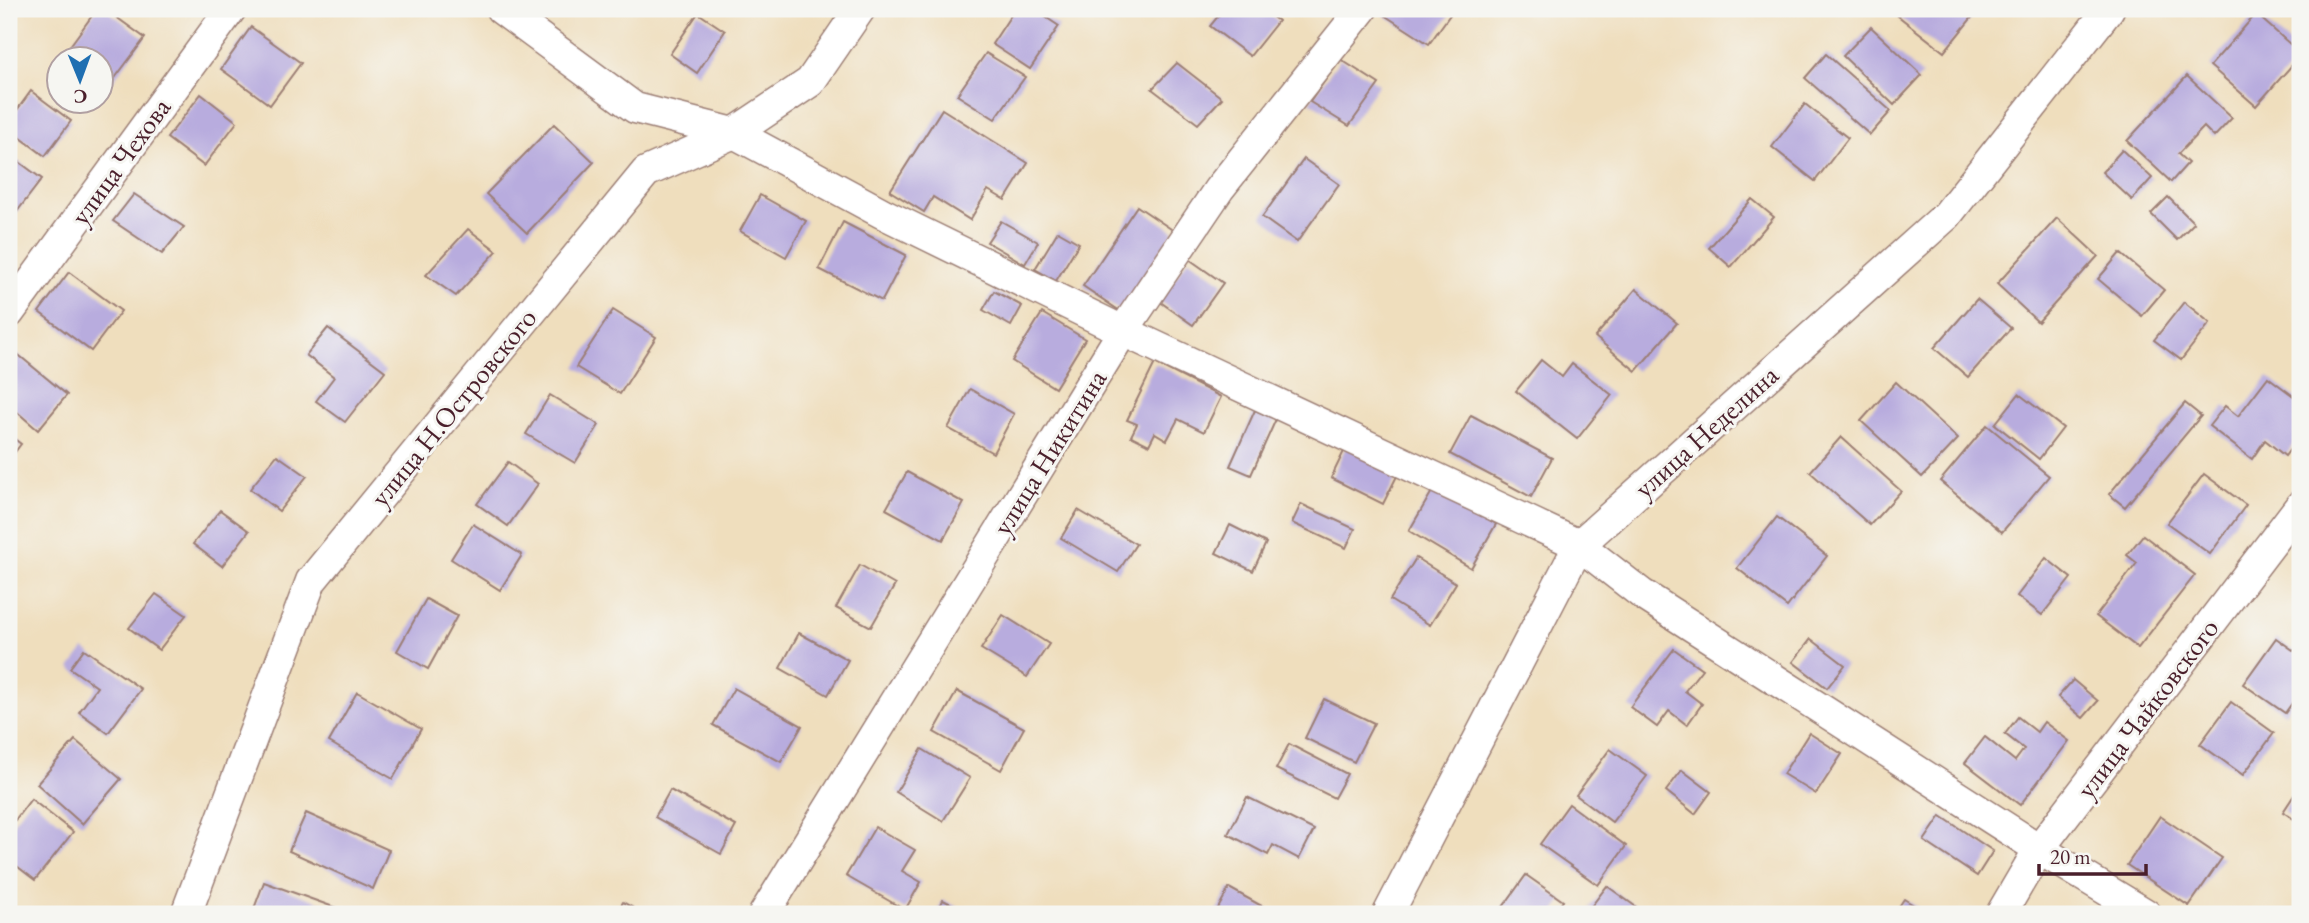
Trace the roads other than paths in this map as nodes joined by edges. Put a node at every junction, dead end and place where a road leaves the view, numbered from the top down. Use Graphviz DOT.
graph roads {
  1 [pos="231,9"];
  2 [pos="501,9"];
  3 [pos="860,9"];
  4 [pos="1362,9"];
  5 [pos="2109,9"];
  6 [pos="734,133"];
  7 [pos="9,313"];
  8 [pos="1123,331"];
  9 [pos="2300,506"];
  10 [pos="1579,544"];
  11 [pos="2039,849"];
  12 [pos="186,914"];
  13 [pos="764,914"];
  14 [pos="1388,914"];
  15 [pos="2001,914"];
  16 [pos="2146,914"];
  1 -- 7 [label="street, улица Чехова"];
  2 -- 6 [label="street"];
  3 -- 6 [label="street, улица Н.Островского"];
  4 -- 8 [label="street, улица Никитина"];
  5 -- 10 [label="street, улица Неделина"];
  6 -- 8 [label="street"];
  6 -- 12 [label="street, улица Н.Островского"];
  8 -- 10 [label="street"];
  8 -- 13 [label="street, улица Никитина"];
  9 -- 11 [label="street, улица Чайковского"];
  10 -- 11 [label="street"];
  10 -- 14 [label="street, улица Неделина"];
  11 -- 15 [label="street, улица Чайковского"];
  11 -- 16 [label="street"];
}
